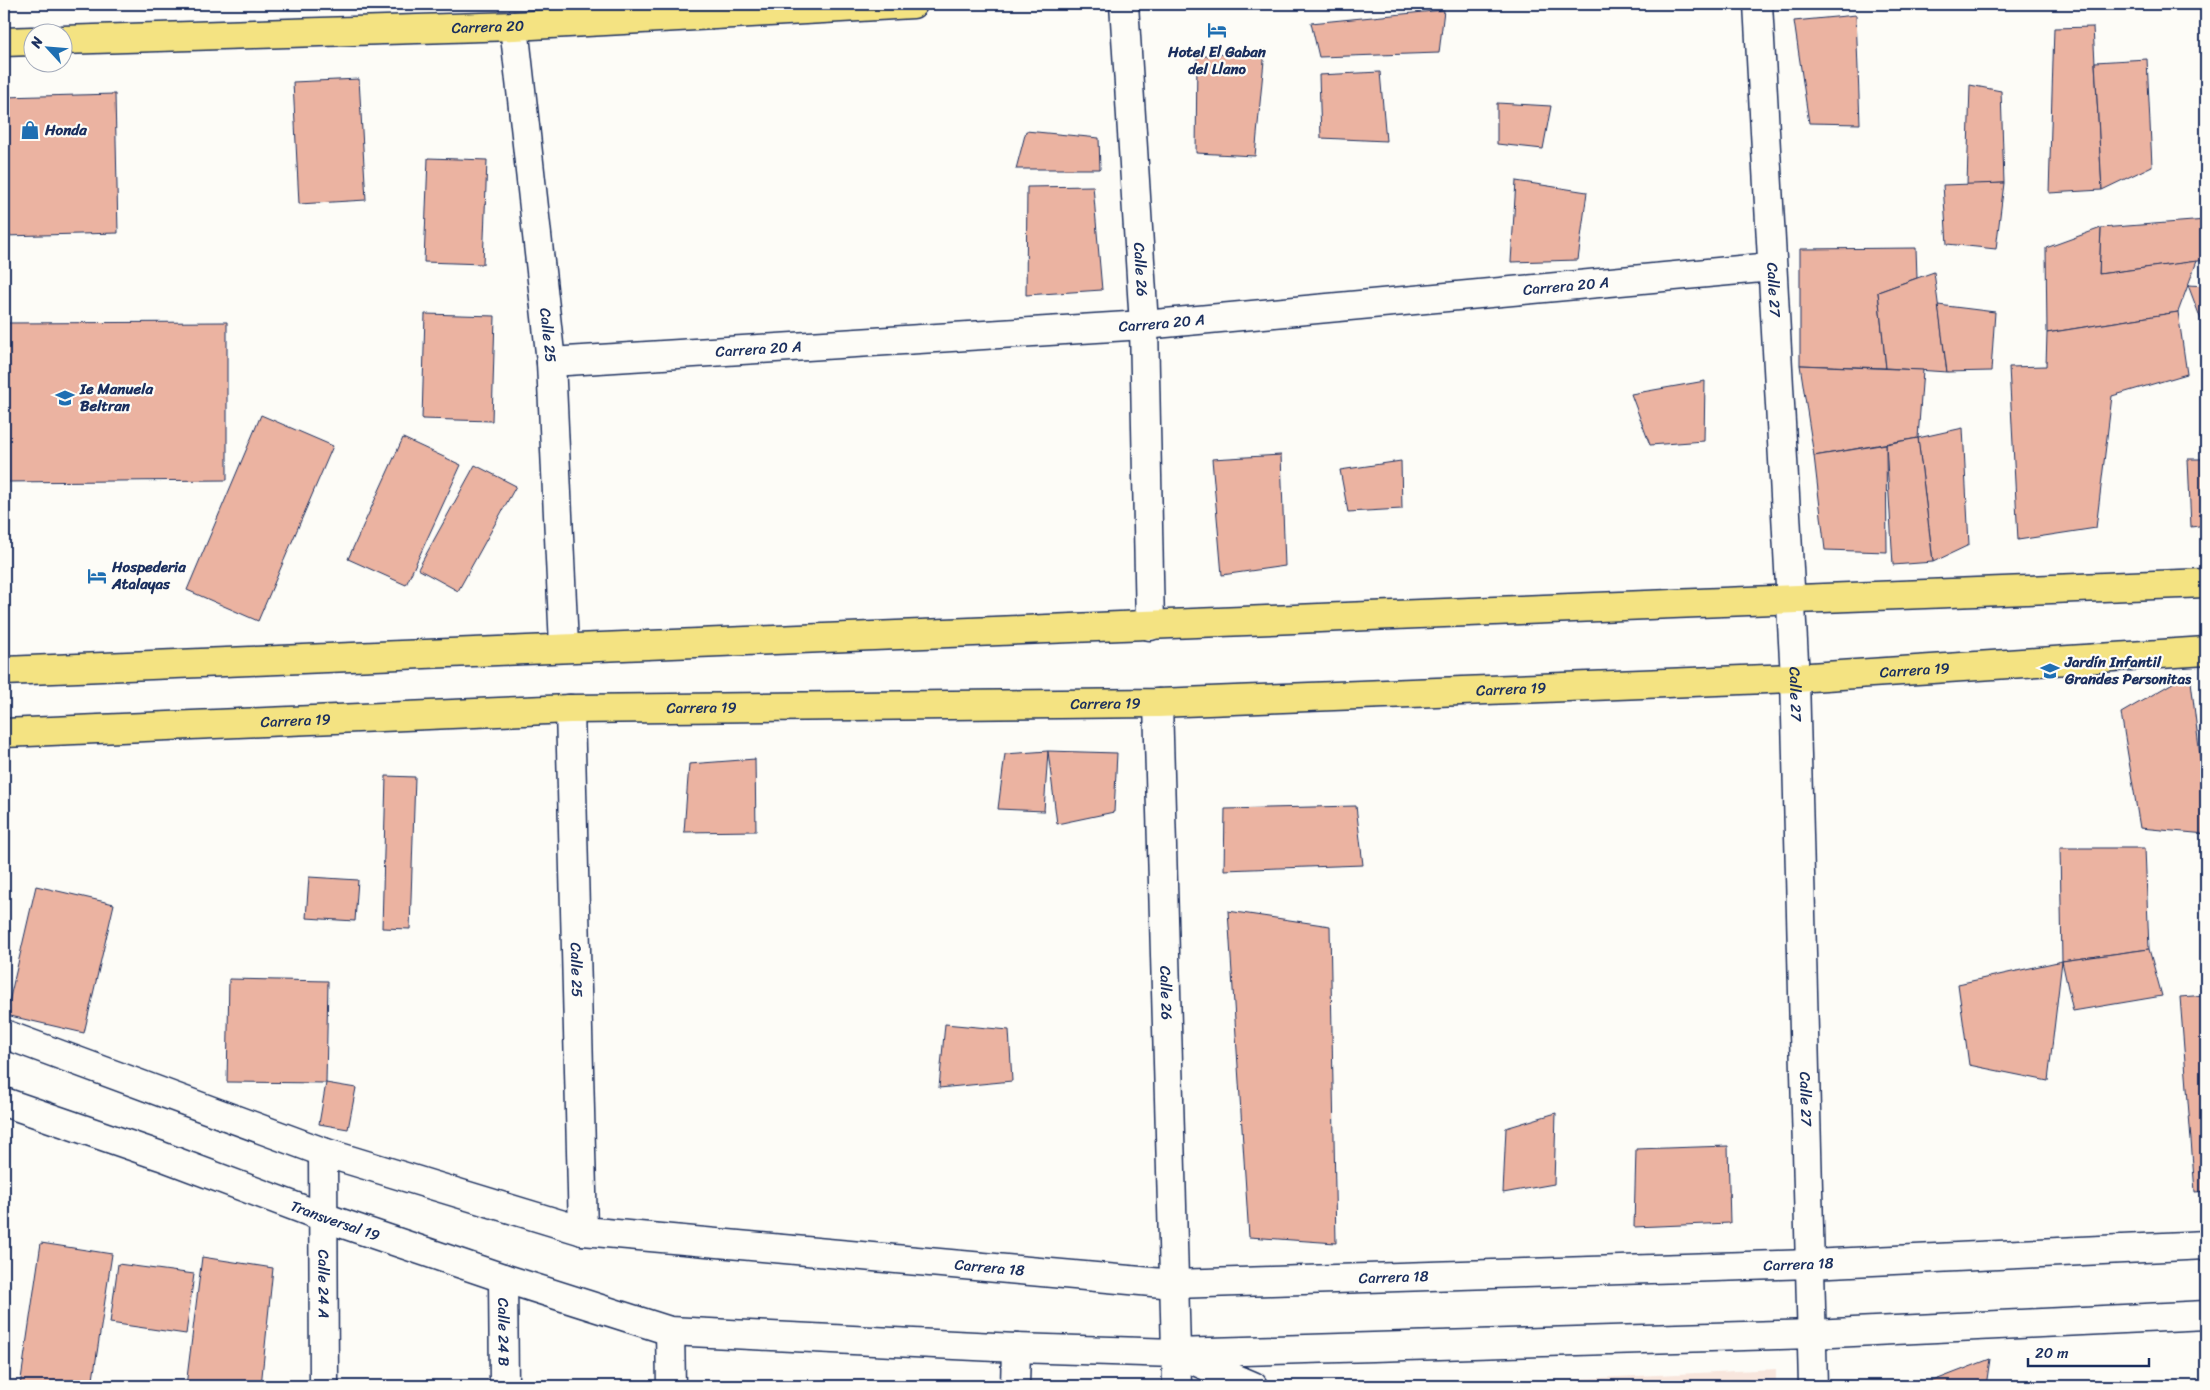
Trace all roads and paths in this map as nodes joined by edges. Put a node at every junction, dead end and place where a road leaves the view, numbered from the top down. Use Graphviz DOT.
graph roads {
  1 [pos="913,4"];
  2 [pos="1124,4"];
  3 [pos="1758,4"];
  4 [pos="514,26"];
  5 [pos="72,40"];
  6 [pos="22,41"];
  7 [pos="4,42"];
  8 [pos="1772,267"];
  9 [pos="1144,325"];
  10 [pos="551,362"];
  11 [pos="2206,583"];
  12 [pos="1791,600"];
  13 [pos="1150,626"];
  14 [pos="564,646"];
  15 [pos="2206,651"];
  16 [pos="4,671"];
  17 [pos="1795,678"];
  18 [pos="1158,703"];
  19 [pos="570,708"];
  20 [pos="4,733"];
  21 [pos="4,1034"];
  22 [pos="4,1102"];
  23 [pos="323,1152"];
  24 [pos="323,1217"];
  25 [pos="583,1231"];
  26 [pos="2206,1246"];
  27 [pos="1810,1264"];
  28 [pos="503,1278"];
  29 [pos="1174,1284"];
  30 [pos="2206,1315"];
  31 [pos="670,1331"];
  32 [pos="1812,1334"];
  33 [pos="1016,1348"];
  34 [pos="1175,1353"];
  35 [pos="324,1386"];
  36 [pos="504,1386"];
  37 [pos="671,1386"];
  38 [pos="1015,1386"];
  39 [pos="1177,1386"];
  40 [pos="1253,1386"];
  41 [pos="1813,1386"];
  1 -- 4 [label="main road, Carrera 20"];
  2 -- 9 [label="street, Calle 26"];
  3 -- 8 [label="street, Calle 27"];
  4 -- 5 [label="main road, Carrera 20"];
  4 -- 10 [label="street, Calle 25"];
  6 -- 7 [label="main road"];
  8 -- 9 [label="street, Carrera 20 A"];
  8 -- 12 [label="street, Calle 27"];
  9 -- 10 [label="street, Carrera 20 A"];
  9 -- 13 [label="street, Calle 26"];
  10 -- 14 [label="street, Calle 25"];
  11 -- 12 [label="main road"];
  12 -- 13 [label="main road"];
  12 -- 17 [label="street, Calle 27"];
  13 -- 14 [label="main road"];
  14 -- 16 [label="main road"];
  15 -- 17 [label="main road, Carrera 19"];
  17 -- 18 [label="main road, Carrera 19"];
  17 -- 27 [label="street, Calle 27"];
  18 -- 19 [label="main road, Carrera 19"];
  18 -- 29 [label="street, Calle 26"];
  19 -- 20 [label="main road, Carrera 19"];
  19 -- 25 [label="street, Calle 25"];
  21 -- 23 [label="street"];
  22 -- 24 [label="street, Transversal 19"];
  23 -- 24 [label="street, Calle 24 A"];
  23 -- 25 [label="street"];
  24 -- 28 [label="street, Transversal 19"];
  24 -- 35 [label="street, Calle 24 A"];
  25 -- 29 [label="street, Carrera 18"];
  26 -- 27 [label="street, Carrera 18"];
  27 -- 29 [label="street, Carrera 18"];
  27 -- 32 [label="street, Calle 27"];
  28 -- 31 [label="street, Transversal 19"];
  28 -- 36 [label="street, Calle 24 B"];
  29 -- 34 [label="street, Calle 26"];
  30 -- 32 [label="street"];
  31 -- 33 [label="street"];
  31 -- 37 [label="street"];
  32 -- 34 [label="street"];
  32 -- 41 [label="street, Calle 27"];
  33 -- 34 [label="street"];
  33 -- 38 [label="street"];
  34 -- 39 [label="street, Calle 26"];
  34 -- 40 [label="street"];
}
